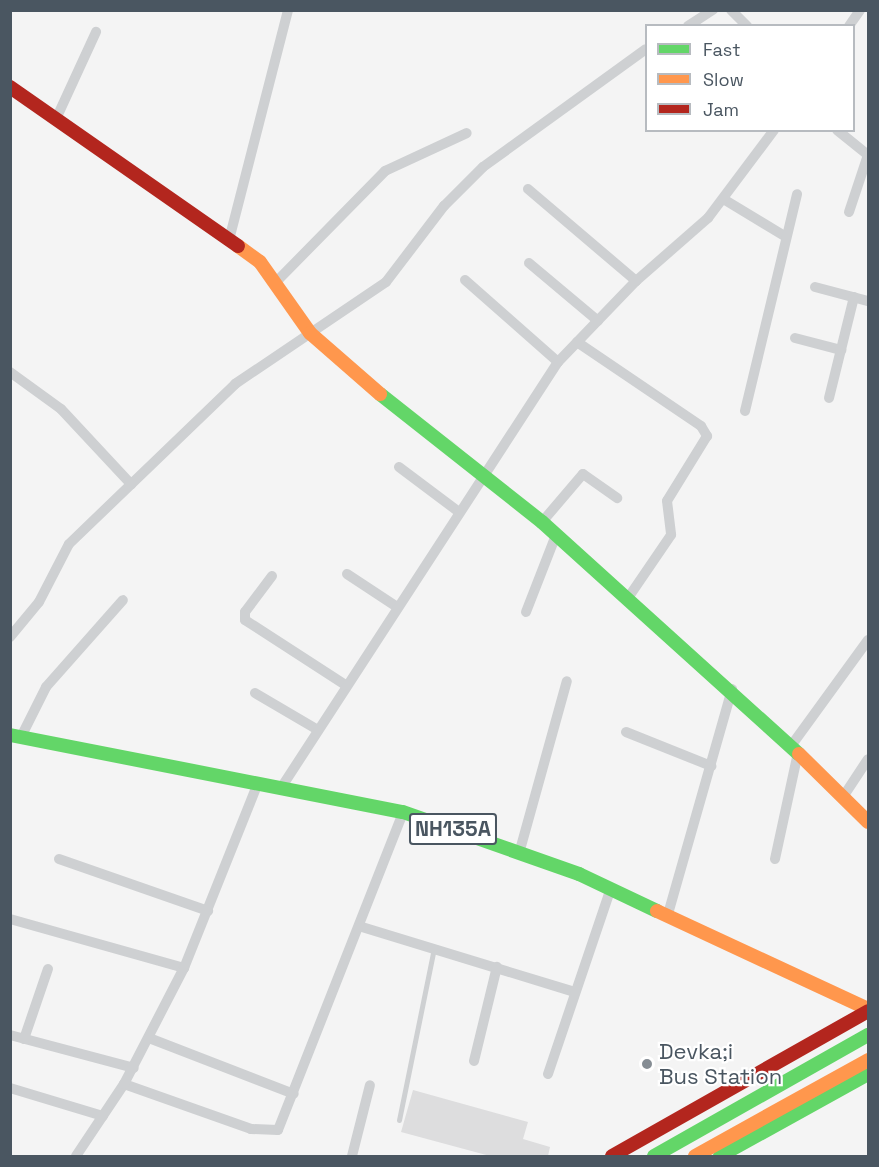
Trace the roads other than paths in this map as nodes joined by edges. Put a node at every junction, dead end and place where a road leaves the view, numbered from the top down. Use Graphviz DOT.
graph roads {
  1 [pos="288,10"];
  2 [pos="713,10"];
  3 [pos="731,10"];
  4 [pos="860,10"];
  5 [pos="691,24"];
  6 [pos="745,24"];
  7 [pos="850,24"];
  8 [pos="96,32"];
  9 [pos="645,50"];
  10 [pos="10,87"];
  11 [pos="56,119"];
  12 [pos="773,132"];
  13 [pos="839,132"];
  14 [pos="467,133"];
  15 [pos="868,155"];
  16 [pos="528,189"];
  17 [pos="797,194"];
  18 [pos="725,200"];
  19 [pos="849,212"];
  20 [pos="786,237"];
  21 [pos="229,240"];
  22 [pos="529,263"];
  23 [pos="278,280"];
  24 [pos="465,280"];
  25 [pos="636,281"];
  26 [pos="815,286"];
  27 [pos="854,297"];
  28 [pos="868,301"];
  29 [pos="598,321"];
  30 [pos="310,333"];
  31 [pos="795,338"];
  32 [pos="577,342"];
  33 [pos="841,350"];
  34 [pos="558,362"];
  35 [pos="10,372"];
  36 [pos="830,398"];
  37 [pos="745,411"];
  38 [pos="399,467"];
  39 [pos="126,478"];
  40 [pos="485,478"];
  41 [pos="617,498"];
  42 [pos="459,512"];
  43 [pos="542,522"];
  44 [pos="556,535"];
  45 [pos="347,574"];
  46 [pos="272,576"];
  47 [pos="628,598"];
  48 [pos="123,600"];
  49 [pos="397,607"];
  50 [pos="526,612"];
  51 [pos="10,637"];
  52 [pos="868,640"];
  53 [pos="567,681"];
  54 [pos="347,686"];
  55 [pos="732,689"];
  56 [pos="255,693"];
  57 [pos="318,730"];
  58 [pos="626,732"];
  59 [pos="14,738"];
  60 [pos="794,750"];
  61 [pos="868,759"];
  62 [pos="711,766"];
  63 [pos="258,783"];
  64 [pos="281,788"];
  65 [pos="843,797"];
  66 [pos="403,812"];
  67 [pos="868,822"];
  68 [pos="520,850"];
  69 [pos="59,859"];
  70 [pos="775,859"];
  71 [pos="611,888"];
  72 [pos="207,911"];
  73 [pos="668,914"];
  74 [pos="10,919"];
  75 [pos="362,927"];
  76 [pos="435,948"];
  77 [pos="184,968"];
  78 [pos="497,968"];
  79 [pos="48,969"];
  80 [pos="574,992"];
  81 [pos="868,1010"];
  82 [pos="10,1035"];
  83 [pos="868,1035"];
  84 [pos="149,1038"];
  85 [pos="24,1039"];
  86 [pos="868,1060"];
  87 [pos="474,1061"];
  88 [pos="134,1068"];
  89 [pos="548,1074"];
  90 [pos="868,1074"];
  91 [pos="124,1084"];
  92 [pos="370,1085"];
  93 [pos="10,1088"];
  94 [pos="294,1094"];
  95 [pos="103,1116"];
  96 [pos="399,1120"];
  97 [pos="76,1156"];
  98 [pos="352,1156"];
  99 [pos="612,1156"];
  100 [pos="654,1156"];
  101 [pos="695,1156"];
  102 [pos="720,1156"];
  1 -- 21 [label="street"];
  2 -- 5 [label="street"];
  3 -- 6 [label="street"];
  4 -- 7 [label="street"];
  8 -- 11 [label="street"];
  9 -- 30 [label="street"];
  10 -- 11 [label="main road"];
  11 -- 21 [label="main road"];
  12 -- 18 [label="street"];
  13 -- 15 [label="street"];
  14 -- 23 [label="street"];
  15 -- 19 [label="street"];
  16 -- 25 [label="street"];
  17 -- 20 [label="street"];
  18 -- 20 [label="street"];
  18 -- 25 [label="street"];
  20 -- 37 [label="street"];
  21 -- 23 [label="main road"];
  22 -- 29 [label="street"];
  23 -- 30 [label="main road"];
  24 -- 34 [label="street"];
  25 -- 29 [label="street"];
  26 -- 27 [label="street"];
  27 -- 28 [label="street"];
  27 -- 33 [label="street"];
  29 -- 32 [label="street"];
  30 -- 39 [label="street"];
  30 -- 40 [label="main road"];
  31 -- 33 [label="street"];
  32 -- 34 [label="street"];
  32 -- 47 [label="street"];
  33 -- 36 [label="street"];
  34 -- 40 [label="street"];
  35 -- 39 [label="street"];
  38 -- 42 [label="street"];
  39 -- 51 [label="street"];
  40 -- 42 [label="street"];
  40 -- 43 [label="main road"];
  41 -- 43 [label="street"];
  42 -- 49 [label="street"];
  43 -- 44 [label="main road"];
  44 -- 47 [label="main road"];
  44 -- 50 [label="street"];
  45 -- 49 [label="street"];
  46 -- 54 [label="street"];
  47 -- 55 [label="main road"];
  48 -- 59 [label="street"];
  49 -- 54 [label="street"];
  52 -- 60 [label="street"];
  53 -- 68 [label="street"];
  54 -- 57 [label="street"];
  55 -- 60 [label="main road"];
  55 -- 62 [label="street"];
  56 -- 57 [label="street"];
  57 -- 64 [label="street"];
  58 -- 62 [label="street"];
  59 -- 63 [label="main road, NH135A"];
  60 -- 65 [label="main road"];
  60 -- 70 [label="street"];
  61 -- 65 [label="street"];
  62 -- 73 [label="street"];
  63 -- 64 [label="main road, NH135A"];
  63 -- 72 [label="street"];
  64 -- 66 [label="main road, NH135A"];
  65 -- 67 [label="main road"];
  66 -- 68 [label="main road, NH135A"];
  66 -- 75 [label="street"];
  68 -- 71 [label="main road, NH135A"];
  69 -- 72 [label="street"];
  71 -- 73 [label="main road, NH135A"];
  71 -- 80 [label="street"];
  72 -- 77 [label="street"];
  73 -- 81 [label="main road, NH135A"];
  74 -- 77 [label="street"];
  75 -- 76 [label="street"];
  75 -- 94 [label="street"];
  76 -- 78 [label="street"];
  76 -- 96 [label="lane"];
  77 -- 84 [label="street"];
  78 -- 80 [label="street"];
  78 -- 87 [label="street"];
  79 -- 85 [label="street"];
  80 -- 89 [label="street"];
  81 -- 99 [label="main road"];
  82 -- 85 [label="street"];
  83 -- 100 [label="main road"];
  84 -- 88 [label="street"];
  84 -- 94 [label="street"];
  85 -- 88 [label="street"];
  86 -- 101 [label="main road"];
  88 -- 91 [label="street"];
  90 -- 102 [label="main road"];
  91 -- 94 [label="street"];
  91 -- 95 [label="street"];
  92 -- 98 [label="street"];
  93 -- 95 [label="street"];
  95 -- 97 [label="street"];
}
